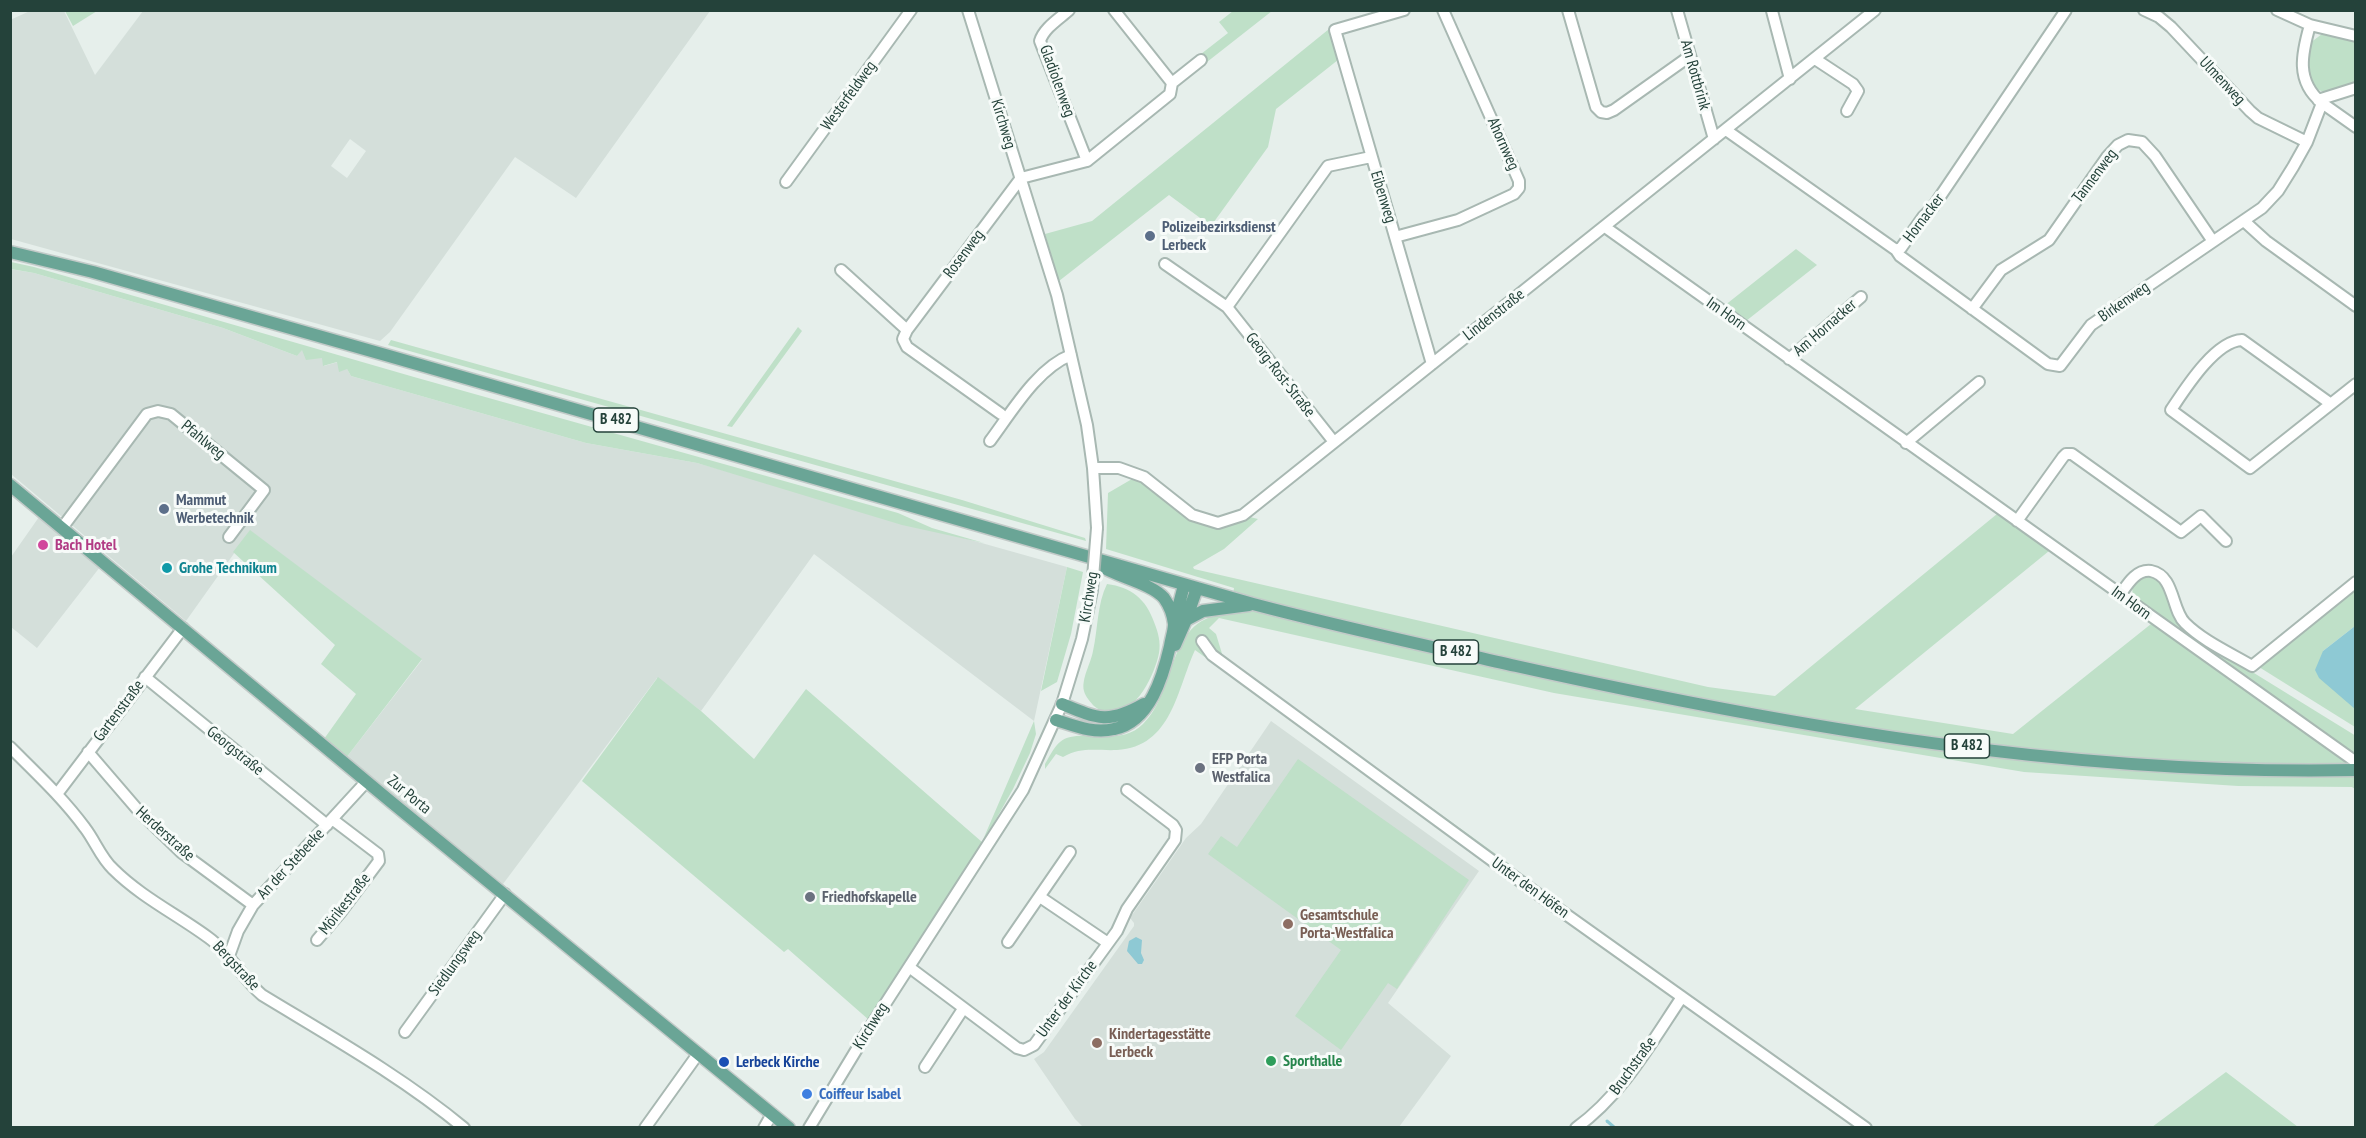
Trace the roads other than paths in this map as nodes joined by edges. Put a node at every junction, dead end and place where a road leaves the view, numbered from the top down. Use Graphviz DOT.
graph roads {
  1 [pos="911,10"];
  2 [pos="968,10"];
  3 [pos="1069,10"];
  4 [pos="1114,10"];
  5 [pos="1404,10"];
  6 [pos="1443,10"];
  7 [pos="1568,10"];
  8 [pos="1677,10"];
  9 [pos="2066,10"];
  10 [pos="2144,10"];
  11 [pos="2277,10"];
  12 [pos="1772,11"];
  13 [pos="1870,12"];
  14 [pos="2310,25"];
  15 [pos="2355,36"];
  16 [pos="1690,56"];
  17 [pos="1815,59"];
  18 [pos="1201,60"];
  19 [pos="1790,79"];
  20 [pos="1172,83"];
  21 [pos="2355,88"];
  22 [pos="2320,101"];
  23 [pos="1847,111"];
  24 [pos="2355,127"];
  25 [pos="1726,130"];
  26 [pos="1714,139"];
  27 [pos="2307,142"];
  28 [pos="1371,157"];
  29 [pos="1087,161"];
  30 [pos="1021,178"];
  31 [pos="786,182"];
  32 [pos="2244,221"];
  33 [pos="1605,227"];
  34 [pos="1395,237"];
  35 [pos="2212,240"];
  36 [pos="1896,250"];
  37 [pos="10,252"];
  38 [pos="1165,264"];
  39 [pos="841,270"];
  40 [pos="1861,297"];
  41 [pos="2355,306"];
  42 [pos="1227,307"];
  43 [pos="1972,309"];
  44 [pos="907,330"];
  45 [pos="1071,355"];
  46 [pos="1789,359"];
  47 [pos="1432,364"];
  48 [pos="1979,382"];
  49 [pos="2355,384"];
  50 [pos="2331,404"];
  51 [pos="1001,414"];
  52 [pos="990,441"];
  53 [pos="1334,442"];
  54 [pos="1906,443"];
  55 [pos="1093,468"];
  56 [pos="10,485"];
  57 [pos="2017,521"];
  58 [pos="62,528"];
  59 [pos="229,537"];
  60 [pos="2226,541"];
  61 [pos="1088,558"];
  62 [pos="2355,582"];
  63 [pos="1190,587"];
  64 [pos="2120,595"];
  65 [pos="1253,604"];
  66 [pos="1186,620"];
  67 [pos="1174,626"];
  68 [pos="183,628"];
  69 [pos="1202,641"];
  70 [pos="1165,665"];
  71 [pos="145,677"];
  72 [pos="1148,702"];
  73 [pos="1062,704"];
  74 [pos="1056,720"];
  75 [pos="10,747"];
  76 [pos="88,752"];
  77 [pos="2355,762"];
  78 [pos="2355,770"];
  79 [pos="366,782"];
  80 [pos="1127,790"];
  81 [pos="57,794"];
  82 [pos="329,822"];
  83 [pos="1070,852"];
  84 [pos="505,894"];
  85 [pos="1040,897"];
  86 [pos="253,905"];
  87 [pos="317,940"];
  88 [pos="1008,942"];
  89 [pos="1108,943"];
  90 [pos="229,956"];
  91 [pos="909,967"];
  92 [pos="1682,997"];
  93 [pos="963,1009"];
  94 [pos="405,1032"];
  95 [pos="698,1054"];
  96 [pos="925,1067"];
  97 [pos="772,1114"];
  98 [pos="464,1128"];
  99 [pos="645,1128"];
  100 [pos="764,1128"];
  101 [pos="789,1128"];
  102 [pos="809,1128"];
  103 [pos="1576,1128"];
  104 [pos="1866,1128"];
  1 -- 31 [label="street, Westerfeldweg"];
  2 -- 30 [label="street, Kirchweg"];
  3 -- 29 [label="street, Gladiolenweg"];
  4 -- 20 [label="street"];
  5 -- 28 [label="street, Eibenweg"];
  6 -- 34 [label="street, Ahornweg"];
  7 -- 16 [label="street"];
  8 -- 16 [label="street, Am Rottbrink"];
  9 -- 36 [label="street, Hornacker"];
  10 -- 27 [label="street, Ulmenweg"];
  11 -- 14 [label="street"];
  12 -- 19 [label="street"];
  13 -- 17 [label="street, Lindenstraße"];
  14 -- 15 [label="street"];
  14 -- 22 [label="street"];
  16 -- 26 [label="street, Am Rottbrink"];
  17 -- 19 [label="street, Lindenstraße"];
  17 -- 23 [label="street"];
  18 -- 20 [label="street"];
  19 -- 25 [label="street, Lindenstraße"];
  20 -- 29 [label="street"];
  21 -- 22 [label="street"];
  22 -- 24 [label="street"];
  22 -- 27 [label="street, Birkenweg"];
  25 -- 26 [label="street, Lindenstraße"];
  25 -- 36 [label="street, Hornacker"];
  26 -- 33 [label="street, Lindenstraße"];
  27 -- 32 [label="street, Birkenweg"];
  28 -- 34 [label="street, Eibenweg"];
  28 -- 42 [label="street"];
  29 -- 30 [label="street"];
  30 -- 44 [label="street, Rosenweg"];
  30 -- 45 [label="street, Kirchweg"];
  32 -- 35 [label="street, Birkenweg"];
  32 -- 41 [label="street"];
  33 -- 46 [label="street, Im Horn"];
  33 -- 47 [label="street, Lindenstraße"];
  34 -- 47 [label="street, Eibenweg"];
  35 -- 43 [label="street, Birkenweg"];
  35 -- 43 [label="street, Tannenweg"];
  36 -- 43 [label="street, Birkenweg"];
  37 -- 61 [label="main road, B 482"];
  38 -- 42 [label="street, Georg-Rost-Straße"];
  39 -- 44 [label="street"];
  40 -- 46 [label="street, Am Hornacker"];
  42 -- 53 [label="street, Georg-Rost-Straße"];
  44 -- 51 [label="street"];
  45 -- 52 [label="street"];
  45 -- 55 [label="street, Kirchweg"];
  46 -- 54 [label="street, Im Horn"];
  47 -- 53 [label="street, Lindenstraße"];
  48 -- 54 [label="street"];
  49 -- 50 [label="street"];
  50 -- 50 [label="street"];
  53 -- 55 [label="street, Lindenstraße"];
  54 -- 57 [label="street, Im Horn"];
  55 -- 73 [label="street, Kirchweg, bridge"];
  56 -- 58 [label="main road, Zur Porta"];
  57 -- 60 [label="street"];
  57 -- 64 [label="street, Im Horn"];
  58 -- 59 [label="street, Pfahlweg"];
  58 -- 68 [label="main road, Zur Porta"];
  61 -- 63 [label="main road, B 482"];
  61 -- 67 [label="main road"];
  62 -- 64 [label="street"];
  63 -- 65 [label="main road, B 482"];
  63 -- 66 [label="main road"];
  63 -- 67 [label="main road"];
  64 -- 77 [label="street, Im Horn"];
  65 -- 66 [label="main road"];
  65 -- 78 [label="main road, B 482"];
  66 -- 70 [label="main road"];
  67 -- 70 [label="main road"];
  68 -- 71 [label="street, Gartenstraße"];
  68 -- 79 [label="main road, Zur Porta"];
  69 -- 92 [label="street, Unter den Höfen"];
  70 -- 72 [label="main road"];
  71 -- 76 [label="street, Gartenstraße"];
  71 -- 82 [label="street, Georgstraße"];
  72 -- 73 [label="main road"];
  72 -- 74 [label="main road"];
  73 -- 74 [label="street, Kirchweg"];
  74 -- 91 [label="street, Kirchweg"];
  75 -- 81 [label="street, Bergstraße"];
  76 -- 81 [label="street, Gartenstraße"];
  76 -- 86 [label="street, Herderstraße"];
  79 -- 82 [label="street, An der Stebeeke"];
  79 -- 84 [label="main road, Zur Porta"];
  80 -- 89 [label="street, Unter der Kirche"];
  81 -- 90 [label="street, Bergstraße"];
  82 -- 86 [label="street, An der Stebeeke"];
  82 -- 87 [label="street, Mörikestraße"];
  83 -- 85 [label="street"];
  84 -- 94 [label="street, Siedlungsweg"];
  84 -- 95 [label="main road, Zur Porta"];
  85 -- 88 [label="street"];
  85 -- 89 [label="street, Unter der Kirche"];
  86 -- 90 [label="street, An der Stebeeke"];
  89 -- 93 [label="street, Unter der Kirche"];
  90 -- 98 [label="street, Bergstraße"];
  91 -- 93 [label="street, Unter der Kirche"];
  91 -- 102 [label="street, Kirchweg"];
  92 -- 103 [label="street, Bruchstraße"];
  92 -- 104 [label="street, Unter den Höfen"];
  93 -- 96 [label="street"];
  95 -- 97 [label="main road, Zur Porta"];
  95 -- 99 [label="street"];
  97 -- 100 [label="street"];
  97 -- 101 [label="main road, Zur Porta"];
}
